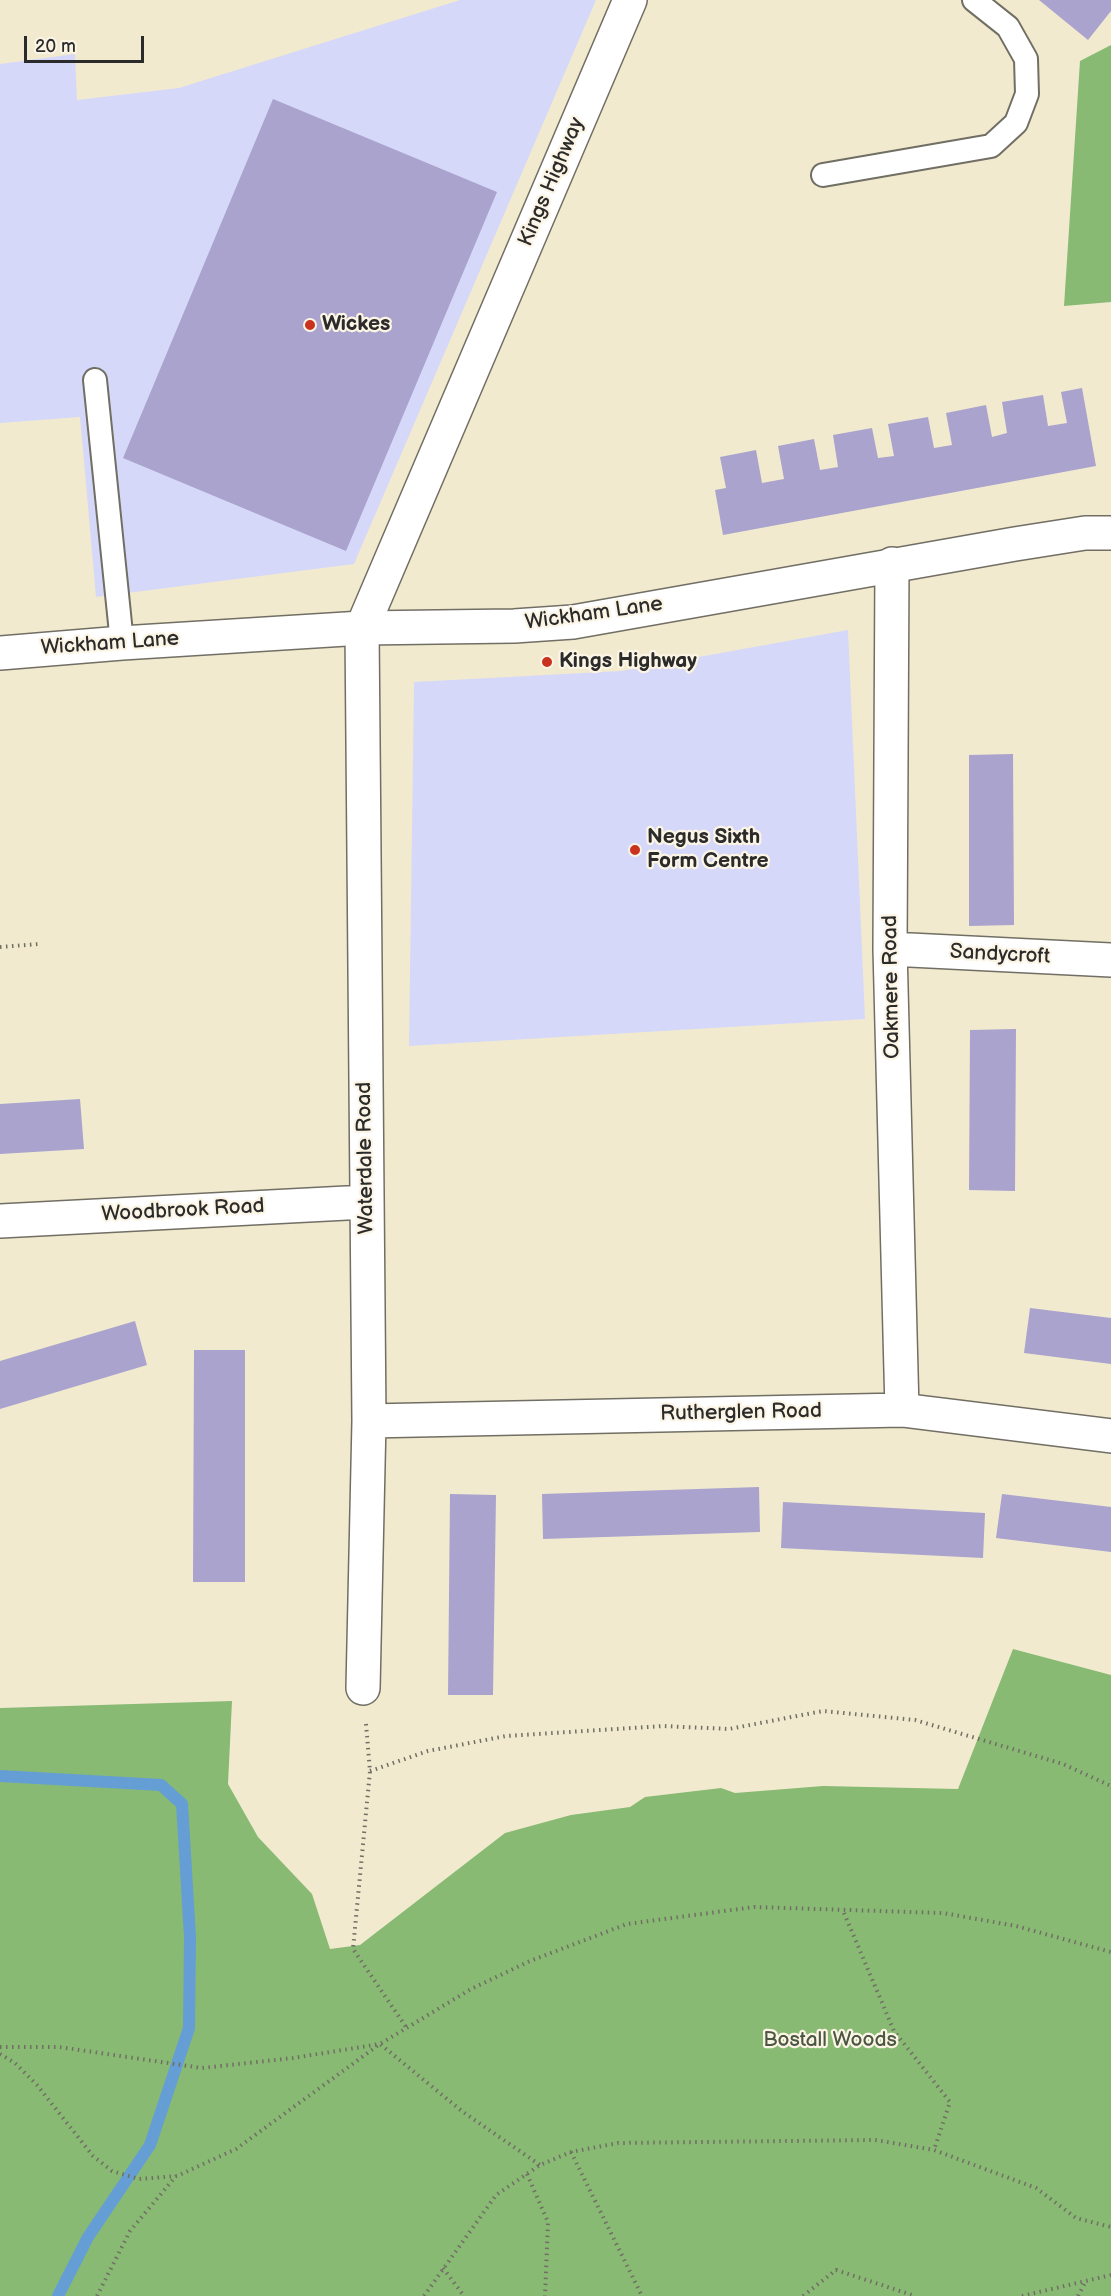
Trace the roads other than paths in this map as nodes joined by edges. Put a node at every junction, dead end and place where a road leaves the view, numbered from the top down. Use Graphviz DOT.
graph roads {
  1 [pos="630,0"];
  2 [pos="974,0"];
  3 [pos="823,175"];
  4 [pos="95,380"];
  5 [pos="1111,533"];
  6 [pos="892,564"];
  7 [pos="362,628"];
  8 [pos="122,643"];
  9 [pos="0,653"];
  10 [pos="890,949"];
  11 [pos="1111,960"];
  12 [pos="366,1202"];
  13 [pos="0,1221"];
  14 [pos="902,1410"];
  15 [pos="369,1421"];
  16 [pos="1111,1436"];
  17 [pos="363,1688"];
  1 -- 7 [label="street, Kings Highway"];
  2 -- 3 [label="lane"];
  4 -- 8 [label="lane"];
  5 -- 6 [label="street, Wickham Lane"];
  6 -- 7 [label="street, Wickham Lane"];
  6 -- 10 [label="street, Oakmere Road"];
  7 -- 8 [label="street, Wickham Lane"];
  7 -- 12 [label="street, Waterdale Road"];
  8 -- 9 [label="street, Wickham Lane"];
  10 -- 11 [label="street, Sandycroft"];
  10 -- 14 [label="street, Oakmere Road"];
  12 -- 13 [label="street, Woodbrook Road"];
  12 -- 15 [label="street, Waterdale Road"];
  14 -- 15 [label="street, Rutherglen Road"];
  14 -- 16 [label="street, Rutherglen Road"];
  15 -- 17 [label="street, Waterdale Road"];
}
